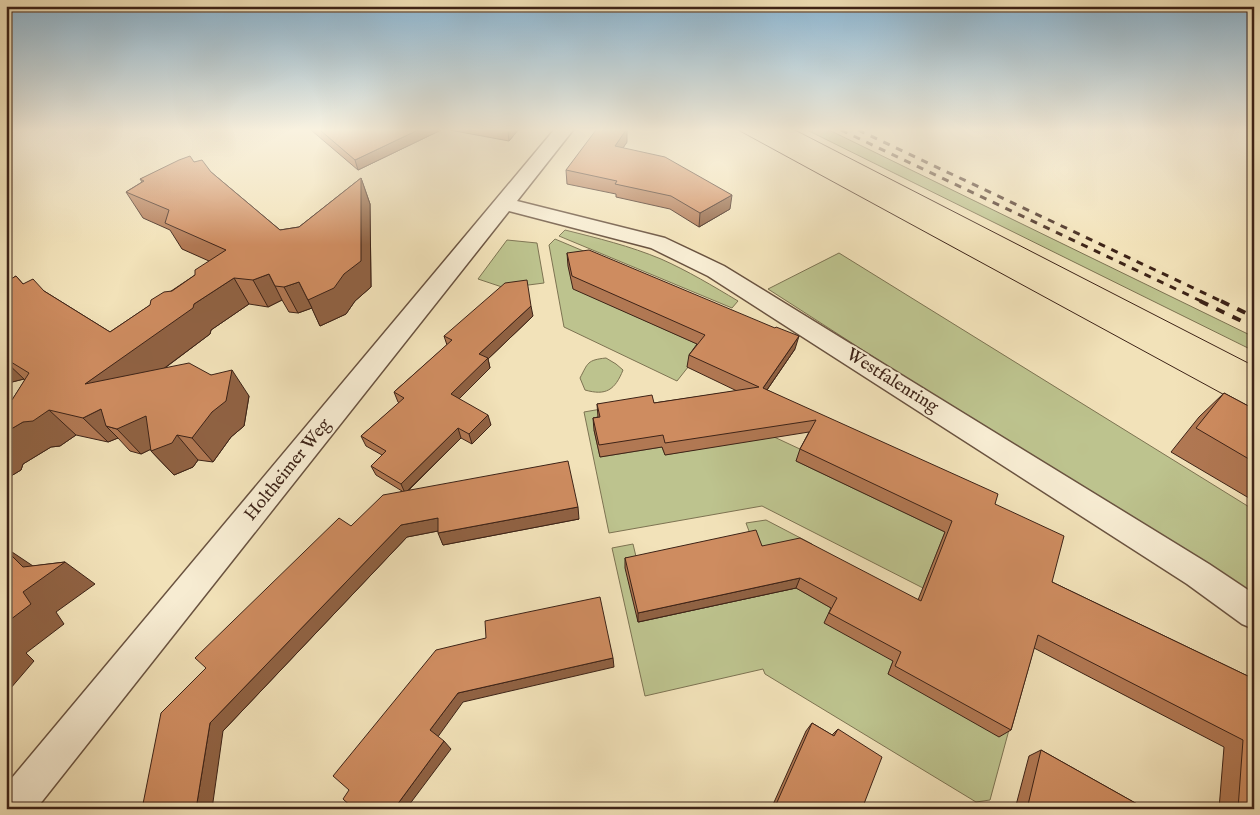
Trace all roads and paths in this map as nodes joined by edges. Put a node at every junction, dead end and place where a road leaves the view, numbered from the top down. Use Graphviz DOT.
graph roads {
  1 [pos="534,168"];
  2 [pos="505,204"];
  3 [pos="1254,613"];
  4 [pos="11,809"];
  1 -- 2 [label="street, Holtheimer Weg"];
  2 -- 3 [label="street, Westfalenring"];
  2 -- 4 [label="street, Holtheimer Weg"];
}
